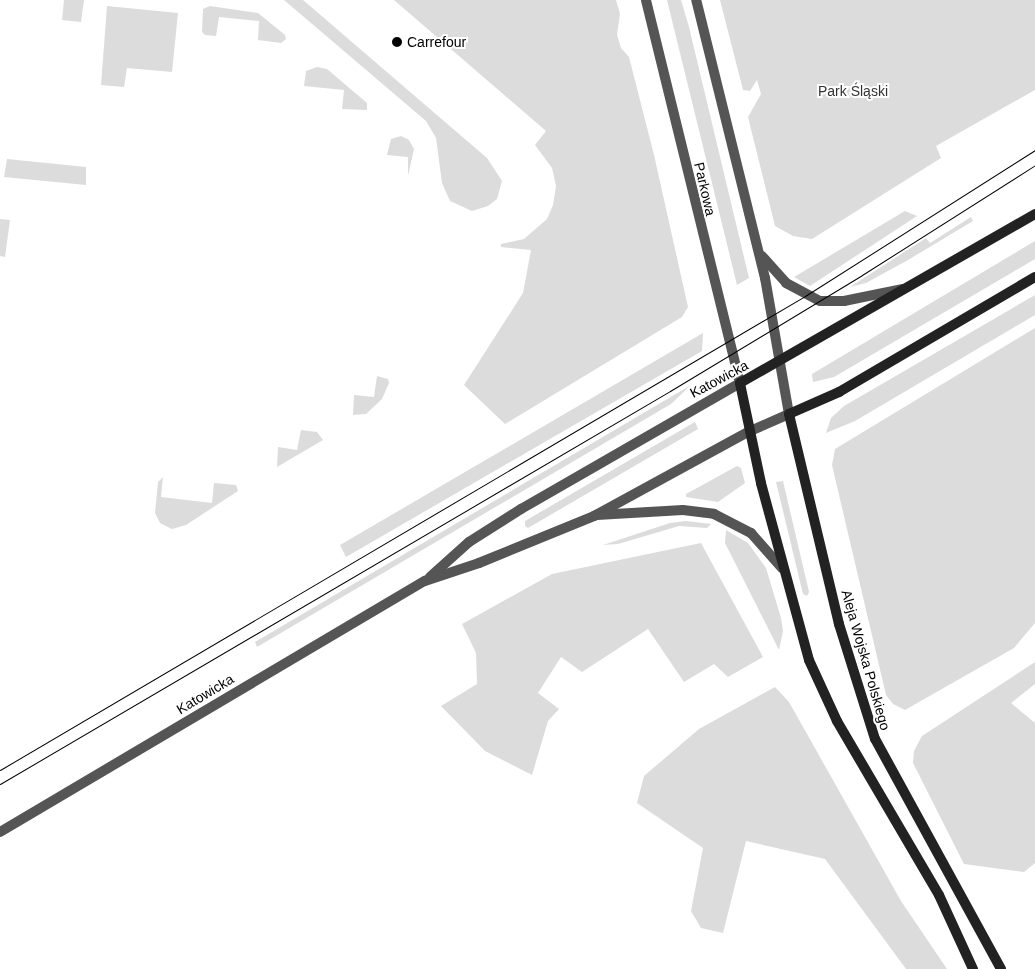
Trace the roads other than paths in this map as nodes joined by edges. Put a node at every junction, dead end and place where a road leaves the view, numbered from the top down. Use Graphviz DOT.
graph roads {
  1 [pos="646,0"];
  2 [pos="696,0"];
  3 [pos="1035,214"];
  4 [pos="757,247"];
  5 [pos="1035,277"];
  6 [pos="908,288"];
  7 [pos="780,362"];
  8 [pos="740,383"];
  9 [pos="789,414"];
  10 [pos="748,432"];
  11 [pos="594,516"];
  12 [pos="782,568"];
  13 [pos="425,581"];
  14 [pos="0,832"];
  15 [pos="973,969"];
  16 [pos="1001,969"];
  1 -- 8 [label="street, Parkowa"];
  2 -- 4 [label="street"];
  3 -- 6 [label="main road, Katowicka"];
  4 -- 6 [label="street"];
  4 -- 7 [label="street"];
  5 -- 9 [label="main road, Katowicka"];
  6 -- 7 [label="main road, Katowicka"];
  7 -- 8 [label="main road, Katowicka"];
  7 -- 9 [label="street, Aleja Wojska Polskiego"];
  8 -- 10 [label="main road"];
  8 -- 13 [label="street, Katowicka"];
  9 -- 10 [label="street, Katowicka"];
  9 -- 16 [label="main road, Aleja Wojska Polskiego"];
  10 -- 11 [label="street, Katowicka"];
  10 -- 12 [label="main road"];
  11 -- 12 [label="street"];
  11 -- 13 [label="street, Katowicka"];
  12 -- 15 [label="main road"];
  13 -- 14 [label="street, Katowicka"];
}
